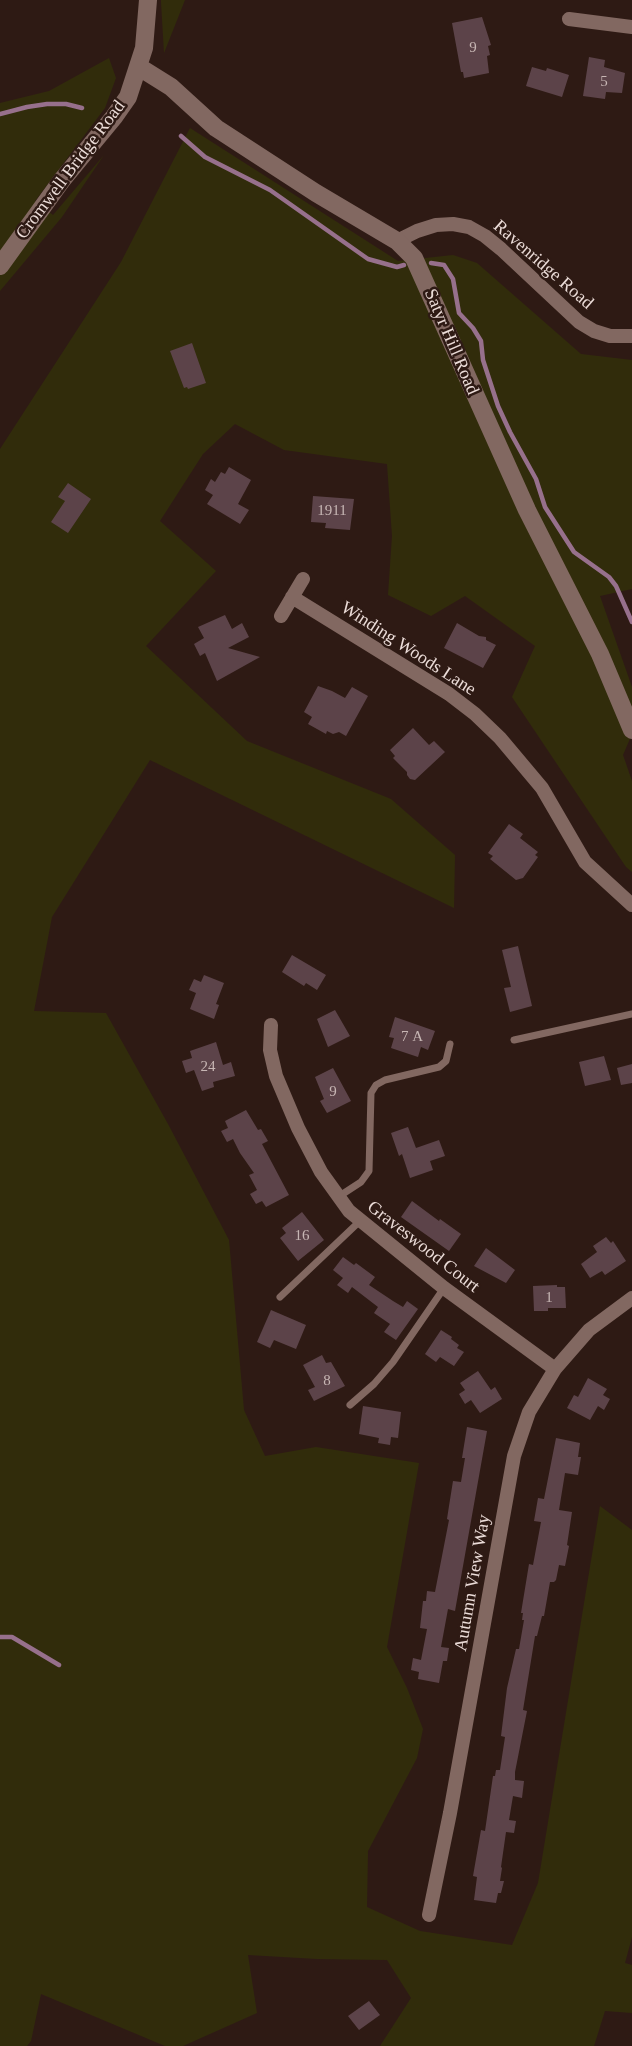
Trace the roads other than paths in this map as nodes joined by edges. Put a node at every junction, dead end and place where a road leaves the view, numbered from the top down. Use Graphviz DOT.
graph roads {
  1 [pos="148,0"];
  2 [pos="569,19"];
  3 [pos="632,27"];
  4 [pos="139,67"];
  5 [pos="397,241"];
  6 [pos="0,266"];
  7 [pos="632,336"];
  8 [pos="303,579"];
  9 [pos="292,597"];
  10 [pos="280,616"];
  11 [pos="632,730"];
  12 [pos="632,905"];
  13 [pos="632,1014"];
  14 [pos="271,1025"];
  15 [pos="514,1040"];
  16 [pos="450,1044"];
  17 [pos="338,1197"];
  18 [pos="360,1221"];
  19 [pos="444,1288"];
  20 [pos="280,1297"];
  21 [pos="632,1298"];
  22 [pos="555,1369"];
  23 [pos="350,1405"];
  24 [pos="429,1915"];
  1 -- 4 [label="street, Cromwell Bridge Road"];
  2 -- 3 [label="street"];
  4 -- 5 [label="street, Satyr Hill Road"];
  4 -- 6 [label="street, Cromwell Bridge Road"];
  5 -- 7 [label="street, Ravenridge Road"];
  5 -- 11 [label="street, Satyr Hill Road"];
  8 -- 9 [label="street"];
  9 -- 10 [label="street"];
  9 -- 12 [label="street, Winding Woods Lane"];
  13 -- 15 [label="lane"];
  14 -- 17 [label="street, Graveswood Court"];
  16 -- 17 [label="lane"];
  17 -- 18 [label="street, Graveswood Court"];
  18 -- 19 [label="street, Graveswood Court"];
  18 -- 20 [label="lane"];
  19 -- 22 [label="street, Graveswood Court"];
  19 -- 23 [label="lane"];
  21 -- 22 [label="street, Autumn View Way"];
  22 -- 24 [label="street, Autumn View Way"];
}
